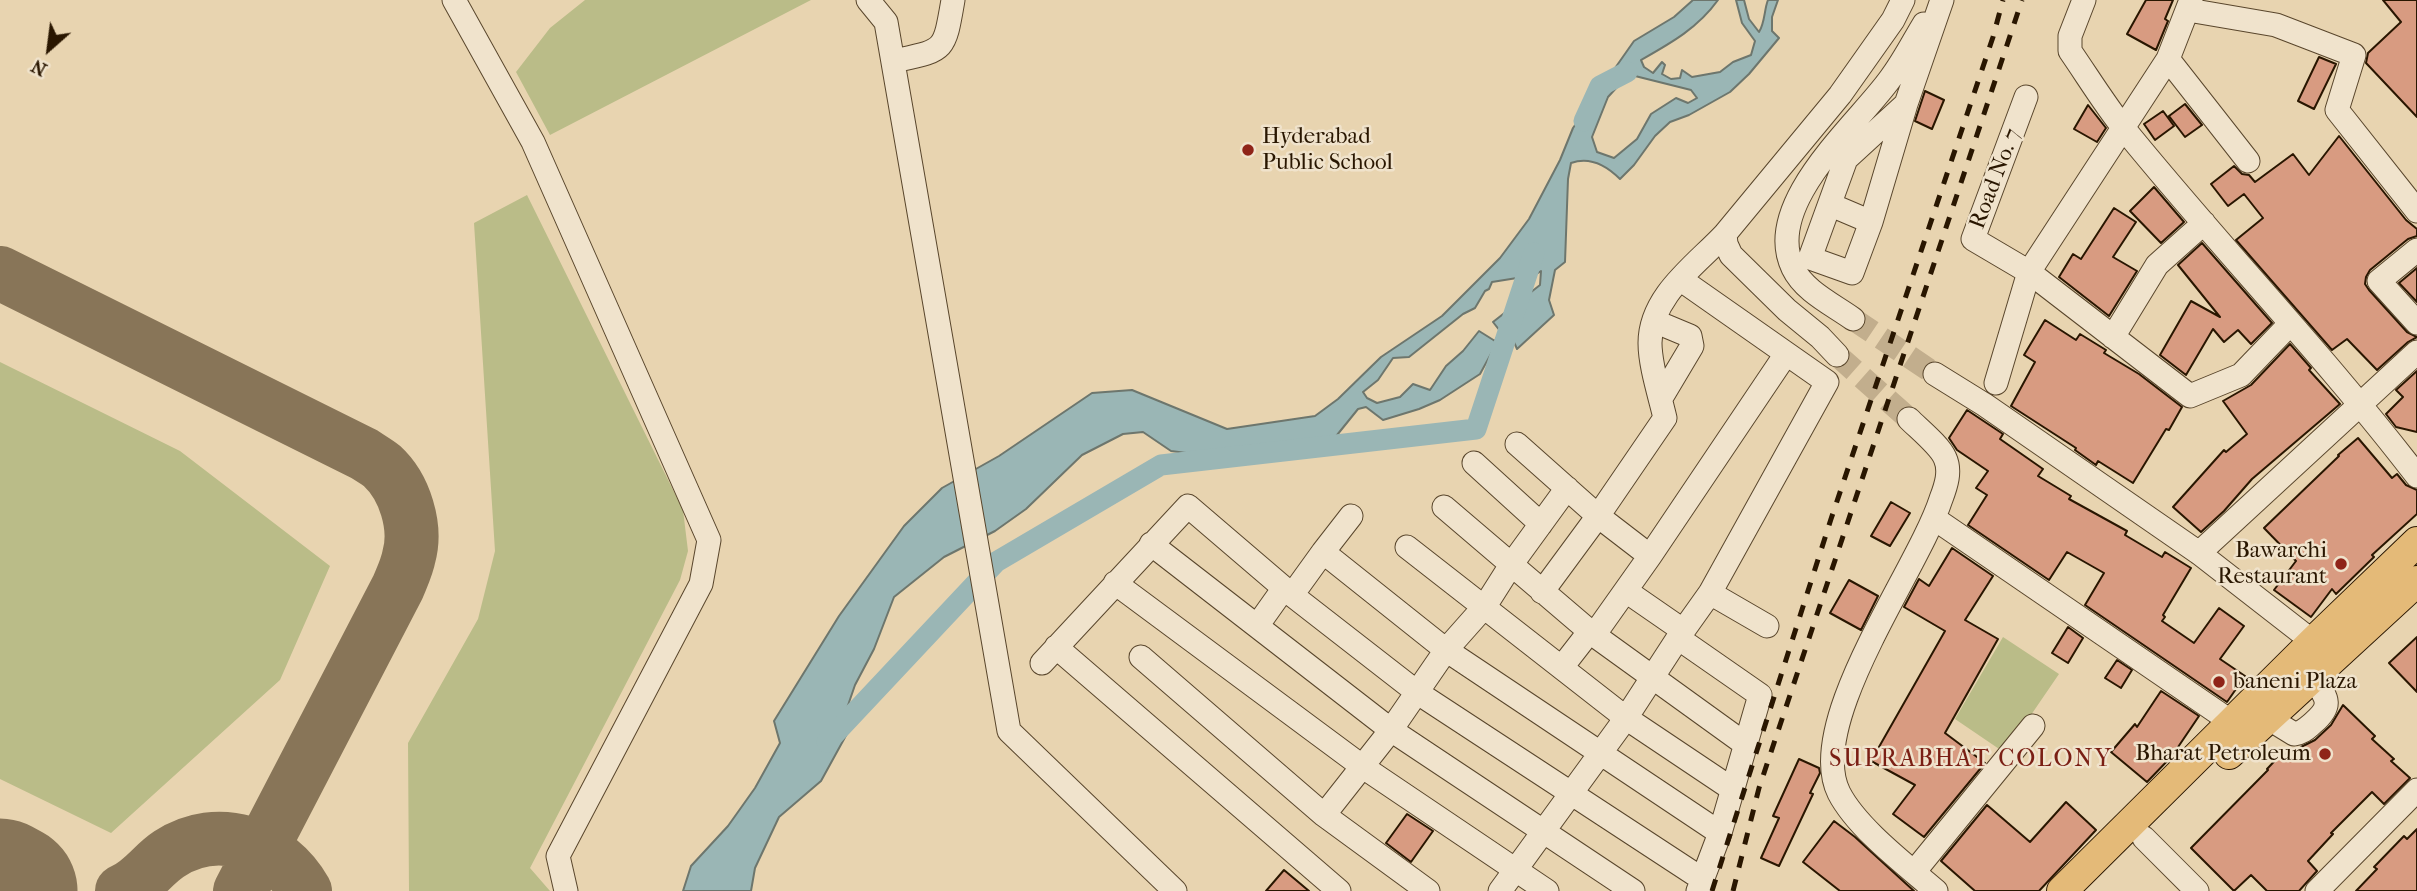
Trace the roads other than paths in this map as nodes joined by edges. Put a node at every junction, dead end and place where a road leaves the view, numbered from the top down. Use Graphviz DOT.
graph roads {
  1 [pos="454,0"];
  2 [pos="868,0"];
  3 [pos="953,0"];
  4 [pos="1903,0"];
  5 [pos="1941,0"];
  6 [pos="2084,0"];
  7 [pos="2190,5"];
  8 [pos="2168,60"];
  9 [pos="893,61"];
  10 [pos="2026,97"];
  11 [pos="1906,104"];
  12 [pos="2123,127"];
  13 [pos="2248,161"];
  14 [pos="1831,205"];
  15 [pos="2417,211"];
  16 [pos="1871,222"];
  17 [pos="2204,223"];
  18 [pos="1725,234"];
  19 [pos="2417,250"];
  20 [pos="2029,272"];
  21 [pos="1680,279"];
  22 [pos="1853,319"];
  23 [pos="1654,321"];
  24 [pos="2417,323"];
  25 [pos="2290,324"];
  26 [pos="2113,337"];
  27 [pos="2417,352"];
  28 [pos="1786,354"];
  29 [pos="1837,355"];
  30 [pos="1935,374"];
  31 [pos="1996,383"];
  32 [pos="1661,398"];
  33 [pos="2361,404"];
  34 [pos="1909,419"];
  35 [pos="1517,444"];
  36 [pos="1474,463"];
  37 [pos="2417,476"];
  38 [pos="1567,488"];
  39 [pos="1444,508"];
  40 [pos="1351,516"];
  41 [pos="1598,516"];
  42 [pos="1935,519"];
  43 [pos="1541,524"];
  44 [pos="2417,542"];
  45 [pos="1151,544"];
  46 [pos="1407,547"];
  47 [pos="1323,552"];
  48 [pos="2199,553"];
  49 [pos="1650,556"];
  50 [pos="1511,565"];
  51 [pos="2417,581"];
  52 [pos="1115,583"];
  53 [pos="1288,591"];
  54 [pos="1626,591"];
  55 [pos="1542,592"];
  56 [pos="1710,593"];
  57 [pos="1485,606"];
  58 [pos="1257,626"];
  59 [pos="1767,626"];
  60 [pos="1592,633"];
  61 [pos="1678,638"];
  62 [pos="1446,650"];
  63 [pos="1141,657"];
  64 [pos="2319,659"];
  65 [pos="1562,667"];
  66 [pos="1653,678"];
  67 [pos="1418,693"];
  68 [pos="1626,718"];
  69 [pos="2232,723"];
  70 [pos="2033,726"];
  71 [pos="1391,730"];
  72 [pos="1745,744"];
  73 [pos="1601,751"];
  74 [pos="1363,767"];
  75 [pos="1732,789"];
  76 [pos="2417,790"];
  77 [pos="1572,792"];
  78 [pos="1324,815"];
  79 [pos="1544,830"];
  80 [pos="1720,833"];
  81 [pos="2144,838"];
  82 [pos="1516,869"];
  83 [pos="1914,872"];
  84 [pos="1700,885"];
  85 [pos="566,891"];
  86 [pos="1175,891"];
  87 [pos="1339,891"];
  88 [pos="1428,891"];
  89 [pos="1500,891"];
  90 [pos="1547,891"];
  91 [pos="1633,891"];
  92 [pos="1936,891"];
  93 [pos="2062,891"];
  94 [pos="2087,891"];
  95 [pos="2197,891"];
  96 [pos="2317,891"];
  1 -- 85 [label="street"];
  2 -- 9 [label="street"];
  3 -- 9 [label="street"];
  4 -- 18 [label="street"];
  5 -- 11 [label="street"];
  5 -- 22 [label="street"];
  6 -- 12 [label="street"];
  7 -- 8 [label="street"];
  7 -- 15 [label="street"];
  8 -- 12 [label="street"];
  8 -- 13 [label="street"];
  9 -- 86 [label="street"];
  10 -- 20 [label="street, Road No. 7"];
  11 -- 14 [label="street"];
  11 -- 16 [label="street"];
  12 -- 17 [label="street"];
  12 -- 20 [label="street"];
  14 -- 16 [label="street"];
  14 -- 16 [label="street"];
  17 -- 25 [label="street"];
  17 -- 26 [label="street"];
  18 -- 21 [label="street"];
  18 -- 29 [label="street"];
  19 -- 24 [label="street"];
  20 -- 26 [label="street"];
  20 -- 31 [label="street"];
  21 -- 23 [label="street"];
  21 -- 28 [label="street"];
  23 -- 32 [label="street"];
  23 -- 32 [label="street"];
  25 -- 26 [label="street"];
  25 -- 33 [label="street"];
  27 -- 33 [label="street"];
  28 -- 49 [label="street"];
  28 -- 56 [label="street"];
  30 -- 48 [label="street"];
  32 -- 41 [label="street"];
  33 -- 37 [label="street"];
  33 -- 48 [label="street"];
  34 -- 42 [label="street"];
  35 -- 38 [label="street"];
  36 -- 43 [label="street"];
  38 -- 41 [label="street"];
  38 -- 43 [label="street"];
  39 -- 50 [label="street"];
  40 -- 47 [label="street"];
  41 -- 49 [label="street"];
  41 -- 55 [label="street"];
  42 -- 69 [label="street"];
  42 -- 83 [label="street"];
  43 -- 50 [label="street"];
  44 -- 64 [label="main road"];
  45 -- 52 [label="street"];
  45 -- 53 [label="street"];
  45 -- 58 [label="street"];
  46 -- 57 [label="street"];
  47 -- 53 [label="street"];
  47 -- 62 [label="street"];
  48 -- 64 [label="street"];
  49 -- 54 [label="street"];
  50 -- 55 [label="street"];
  50 -- 57 [label="street"];
  51 -- 64 [label="main road"];
  52 -- 74 [label="street"];
  52 -- 87 [label="street"];
  53 -- 58 [label="street"];
  53 -- 67 [label="street"];
  54 -- 60 [label="street"];
  54 -- 61 [label="street"];
  55 -- 60 [label="street"];
  56 -- 59 [label="street"];
  56 -- 61 [label="street"];
  57 -- 62 [label="street"];
  57 -- 65 [label="street"];
  58 -- 71 [label="street"];
  60 -- 65 [label="street"];
  60 -- 66 [label="street"];
  61 -- 66 [label="street"];
  61 -- 72 [label="street"];
  62 -- 67 [label="street"];
  62 -- 73 [label="street"];
  63 -- 78 [label="street"];
  64 -- 69 [label="main road"];
  64 -- 81 [label="main road"];
  65 -- 68 [label="street"];
  66 -- 68 [label="street"];
  66 -- 72 [label="street"];
  67 -- 71 [label="street"];
  67 -- 77 [label="street"];
  68 -- 73 [label="street"];
  68 -- 75 [label="street"];
  69 -- 93 [label="main road"];
  70 -- 83 [label="street"];
  71 -- 74 [label="street"];
  71 -- 79 [label="street"];
  72 -- 75 [label="street"];
  73 -- 77 [label="street"];
  73 -- 80 [label="street"];
  74 -- 78 [label="street"];
  74 -- 82 [label="street"];
  75 -- 80 [label="street"];
  76 -- 96 [label="street"];
  77 -- 79 [label="street"];
  77 -- 84 [label="street"];
  78 -- 88 [label="street"];
  79 -- 82 [label="street"];
  79 -- 91 [label="street"];
  80 -- 84 [label="street"];
  81 -- 94 [label="main road"];
  81 -- 95 [label="street"];
  82 -- 89 [label="street"];
  82 -- 90 [label="street"];
  83 -- 92 [label="street"];
}
